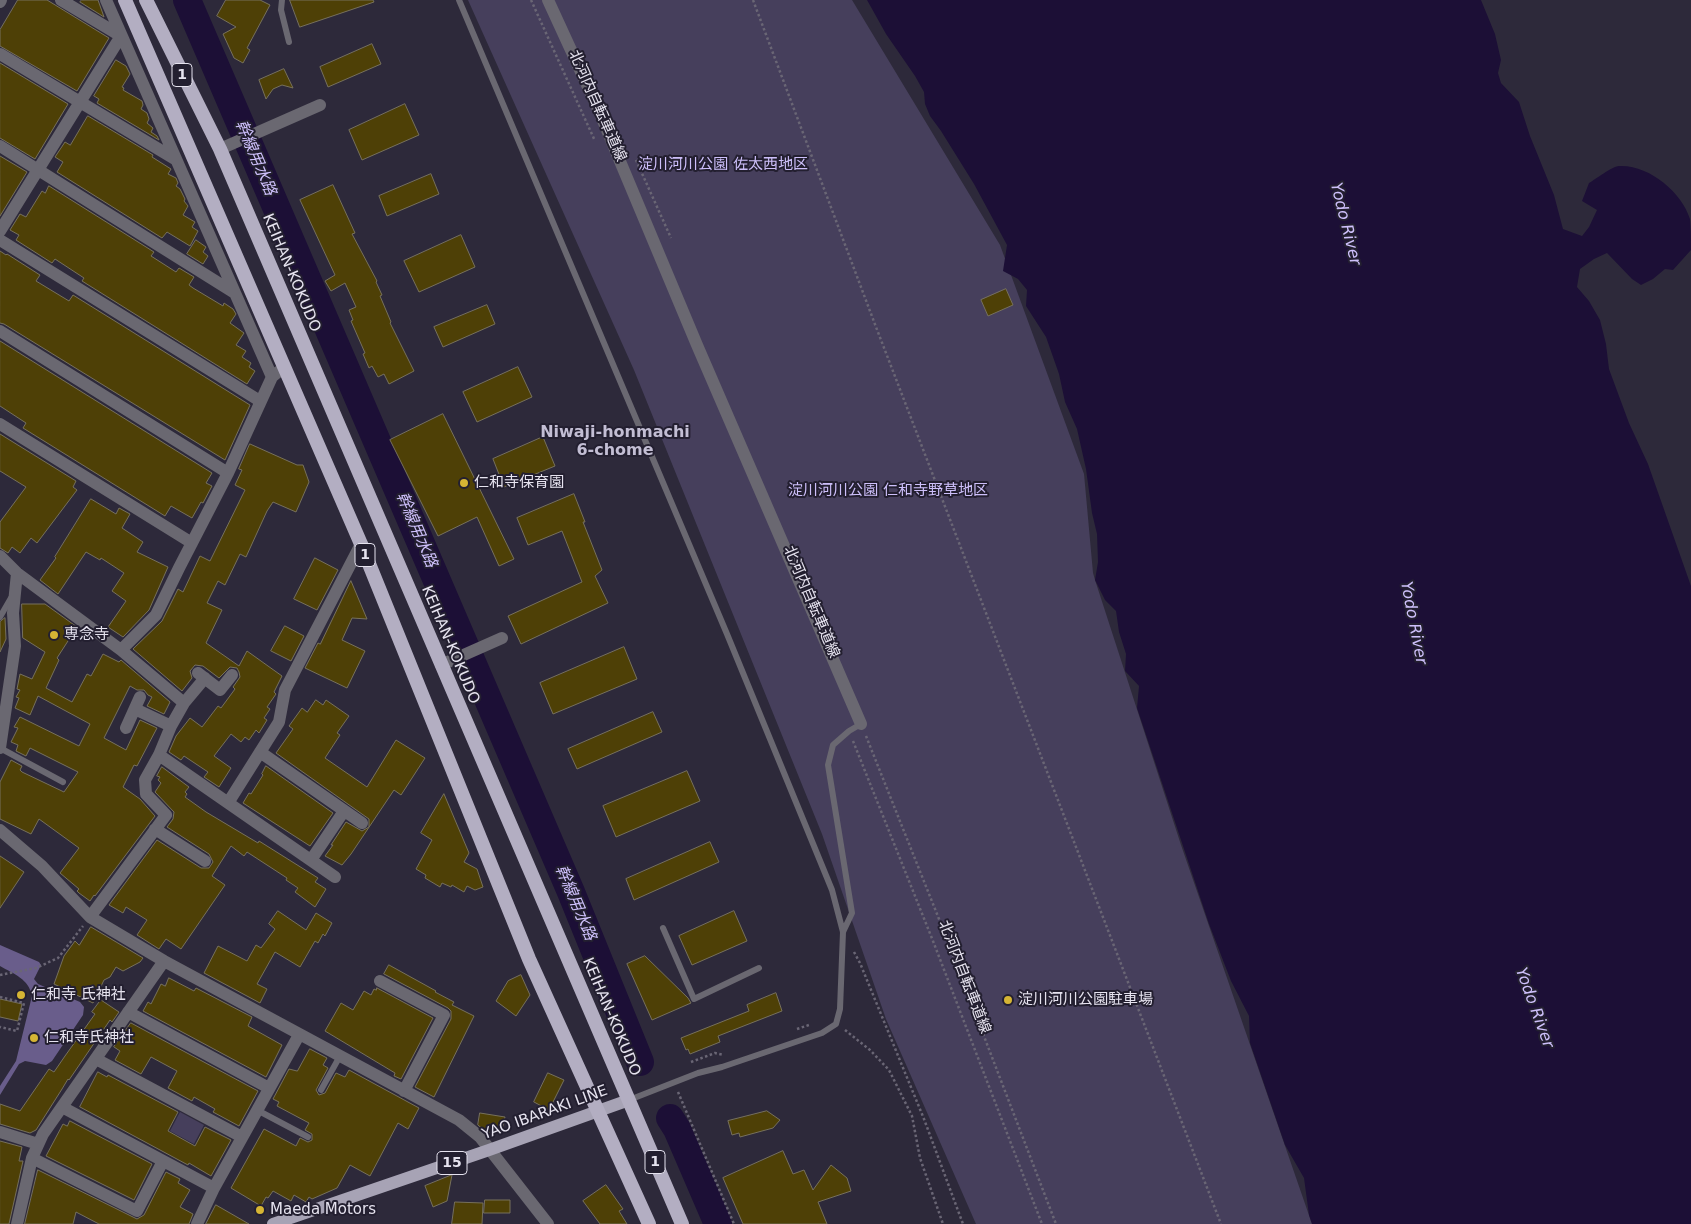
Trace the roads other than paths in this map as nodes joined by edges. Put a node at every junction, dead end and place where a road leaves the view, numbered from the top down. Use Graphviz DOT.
graph roads {
  1 [pos="62,0"];
  2 [pos="106,0"];
  3 [pos="125,0"];
  4 [pos="146,0"];
  5 [pos="282,0"];
  6 [pos="459,0"];
  7 [pos="548,0"];
  8 [pos="121,36"];
  9 [pos="288,42"];
  10 [pos="0,54"];
  11 [pos="80,102"];
  12 [pos="320,105"];
  13 [pos="0,146"];
  14 [pos="220,149"];
  15 [pos="175,159"];
  16 [pos="38,170"];
  17 [pos="0,231"];
  18 [pos="0,240"];
  19 [pos="233,292"];
  20 [pos="0,331"];
  21 [pos="285,366"];
  22 [pos="272,377"];
  23 [pos="260,401"];
  24 [pos="0,424"];
  25 [pos="228,473"];
  26 [pos="192,543"];
  27 [pos="361,544"];
  28 [pos="0,556"];
  29 [pos="18,573"];
  30 [pos="16,590"];
  31 [pos="0,617"];
  32 [pos="502,638"];
  33 [pos="120,650"];
  34 [pos="441,665"];
  35 [pos="232,675"];
  36 [pos="140,697"];
  37 [pos="184,703"];
  38 [pos="135,709"];
  39 [pos="861,724"];
  40 [pos="171,726"];
  41 [pos="126,728"];
  42 [pos="0,748"];
  43 [pos="260,752"];
  44 [pos="159,755"];
  45 [pos="63,782"];
  46 [pos="228,803"];
  47 [pos="344,811"];
  48 [pos="362,824"];
  49 [pos="155,829"];
  50 [pos="0,830"];
  51 [pos="311,860"];
  52 [pos="205,861"];
  53 [pos="335,877"];
  54 [pos="90,917"];
  55 [pos="663,928"];
  56 [pos="843,932"];
  57 [pos="164,961"];
  58 [pos="759,968"];
  59 [pos="380,981"];
  60 [pos="128,1012"];
  61 [pos="300,1035"];
  62 [pos="340,1056"];
  63 [pos="96,1059"];
  64 [pos="269,1088"];
  65 [pos="321,1090"];
  66 [pos="404,1091"];
  67 [pos="629,1100"];
  68 [pos="62,1107"];
  69 [pos="257,1110"];
  70 [pos="599,1112"];
  71 [pos="0,1132"];
  72 [pos="242,1137"];
  73 [pos="308,1137"];
  74 [pos="38,1144"];
  75 [pos="489,1150"];
  76 [pos="32,1158"];
  77 [pos="163,1161"];
  78 [pos="214,1188"];
  79 [pos="17,1224"];
  80 [pos="197,1224"];
  81 [pos="273,1224"];
  82 [pos="548,1224"];
  83 [pos="649,1224"];
  84 [pos="682,1224"];
  1 -- 8 [label="street"];
  2 -- 8 [label="street"];
  3 -- 21 [label="highway, 1"];
  4 -- 14 [label="highway, KEIHAN-KOKUDO / 1"];
  5 -- 9 [label="lane"];
  6 -- 56 [label="lane"];
  7 -- 39 [label="street, 北河内自転車道線"];
  8 -- 11 [label="street"];
  8 -- 15 [label="street"];
  10 -- 11 [label="street"];
  11 -- 15 [label="street"];
  11 -- 16 [label="street"];
  12 -- 14 [label="street"];
  13 -- 16 [label="street"];
  14 -- 34 [label="highway, KEIHAN-KOKUDO / 1"];
  15 -- 19 [label="street"];
  16 -- 17 [label="street"];
  16 -- 19 [label="street"];
  18 -- 23 [label="street"];
  19 -- 22 [label="street"];
  20 -- 25 [label="street"];
  21 -- 22 [label="street"];
  21 -- 27 [label="highway, 1"];
  22 -- 23 [label="street"];
  23 -- 25 [label="street"];
  24 -- 26 [label="street"];
  25 -- 26 [label="street"];
  26 -- 33 [label="street"];
  27 -- 43 [label="street"];
  27 -- 70 [label="highway, 1"];
  28 -- 29 [label="street"];
  29 -- 30 [label="street"];
  29 -- 33 [label="street"];
  30 -- 31 [label="lane"];
  30 -- 42 [label="street"];
  32 -- 34 [label="street"];
  33 -- 37 [label="street"];
  34 -- 67 [label="highway, KEIHAN-KOKUDO / 1"];
  35 -- 37 [label="street"];
  36 -- 38 [label="street"];
  37 -- 40 [label="street"];
  38 -- 40 [label="street"];
  38 -- 41 [label="street"];
  39 -- 56 [label="lane"];
  40 -- 44 [label="street"];
  42 -- 45 [label="lane"];
  43 -- 46 [label="street"];
  43 -- 47 [label="street"];
  44 -- 46 [label="street"];
  44 -- 49 [label="street"];
  46 -- 51 [label="street"];
  47 -- 48 [label="street"];
  47 -- 51 [label="street"];
  49 -- 52 [label="street"];
  49 -- 54 [label="street"];
  50 -- 54 [label="street"];
  51 -- 53 [label="street"];
  54 -- 57 [label="street"];
  55 -- 58 [label="lane"];
  56 -- 67 [label="lane"];
  57 -- 60 [label="street"];
  57 -- 61 [label="street"];
  59 -- 66 [label="street"];
  60 -- 63 [label="street"];
  60 -- 64 [label="street"];
  61 -- 62 [label="street"];
  61 -- 64 [label="street"];
  62 -- 65 [label="lane"];
  62 -- 66 [label="street"];
  63 -- 68 [label="street"];
  63 -- 72 [label="street"];
  64 -- 69 [label="street"];
  66 -- 75 [label="street"];
  67 -- 70 [label="main road, YAO IBARAKI LINE / 15"];
  67 -- 84 [label="highway, KEIHAN-KOKUDO / 1"];
  68 -- 74 [label="street"];
  68 -- 77 [label="street"];
  69 -- 72 [label="street"];
  69 -- 73 [label="lane"];
  70 -- 75 [label="main road, YAO IBARAKI LINE / 15"];
  70 -- 83 [label="highway, 1"];
  71 -- 74 [label="street"];
  72 -- 78 [label="street"];
  74 -- 76 [label="street"];
  75 -- 81 [label="main road, YAO IBARAKI LINE / 15"];
  75 -- 82 [label="street"];
  76 -- 77 [label="street"];
  76 -- 79 [label="street"];
  77 -- 78 [label="street"];
  78 -- 80 [label="street"];
}
